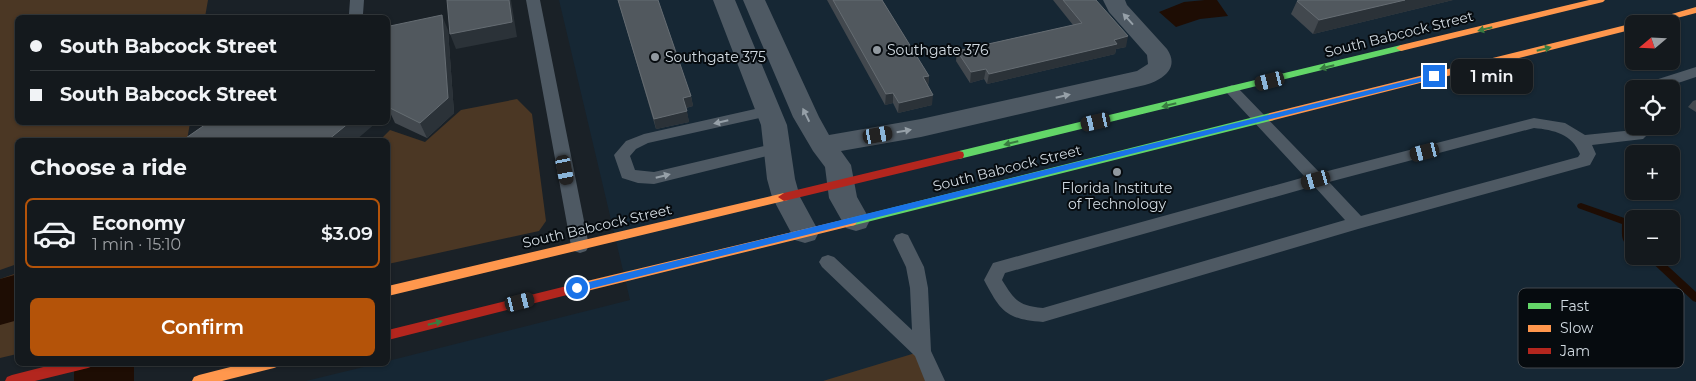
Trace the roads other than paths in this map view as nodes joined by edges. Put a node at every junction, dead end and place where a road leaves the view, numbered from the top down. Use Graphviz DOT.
graph roads {
  1 [pos="357,0"];
  2 [pos="533,0"];
  3 [pos="724,0"];
  4 [pos="754,0"];
  5 [pos="1114,0"];
  6 [pos="1600,0"];
  7 [pos="1696,10"];
  8 [pos="357,15"];
  9 [pos="1677,15"];
  10 [pos="1625,28"];
  11 [pos="1696,72"];
  12 [pos="1670,80"];
  13 [pos="1232,90"];
  14 [pos="768,111"];
  15 [pos="1260,120"];
  16 [pos="1638,135"];
  17 [pos="1582,141"];
  18 [pos="822,145"];
  19 [pos="777,148"];
  20 [pos="1316,180"];
  21 [pos="840,184"];
  22 [pos="786,197"];
  23 [pos="856,220"];
  24 [pos="1358,223"];
  25 [pos="805,232"];
  26 [pos="902,240"];
  27 [pos="580,246"];
  28 [pos="828,262"];
  29 [pos="390,291"];
  30 [pos="390,335"];
  31 [pos="922,351"];
  32 [pos="72,366"];
  33 [pos="258,366"];
  34 [pos="12,381"];
  35 [pos="199,381"];
  36 [pos="935,381"];
  1 -- 8 [label="lane"];
  2 -- 27 [label="lane"];
  3 -- 14 [label="street"];
  18 -- 4 [label="street, one-way"];
  18 -- 5 [label="street, one-way"];
  6 -- 13 [label="main road, South Babcock Street, one-way"];
  7 -- 9 [label="main road"];
  15 -- 10 [label="main road, South Babcock Street, one-way"];
  11 -- 12 [label="lane"];
  13 -- 15 [label="lane"];
  13 -- 21 [label="main road, South Babcock Street, one-way"];
  14 -- 19 [label="street"];
  14 -- 19 [label="lane, one-way"];
  15 -- 20 [label="lane"];
  15 -- 23 [label="main road, South Babcock Street"];
  16 -- 17 [label="lane"];
  17 -- 20 [label="lane"];
  17 -- 24 [label="lane"];
  18 -- 21 [label="street"];
  19 -- 22 [label="street"];
  20 -- 24 [label="lane"];
  20 -- 24 [label="lane"];
  21 -- 22 [label="main road, South Babcock Street"];
  21 -- 23 [label="street"];
  22 -- 25 [label="street"];
  22 -- 27 [label="main road, South Babcock Street"];
  23 -- 25 [label="main road, South Babcock Street"];
  30 -- 25 [label="main road, South Babcock Street, one-way"];
  26 -- 31 [label="lane"];
  27 -- 29 [label="main road, South Babcock Street"];
  28 -- 31 [label="lane"];
  31 -- 36 [label="lane"];
  32 -- 34 [label="main road"];
  33 -- 35 [label="main road"];
}
